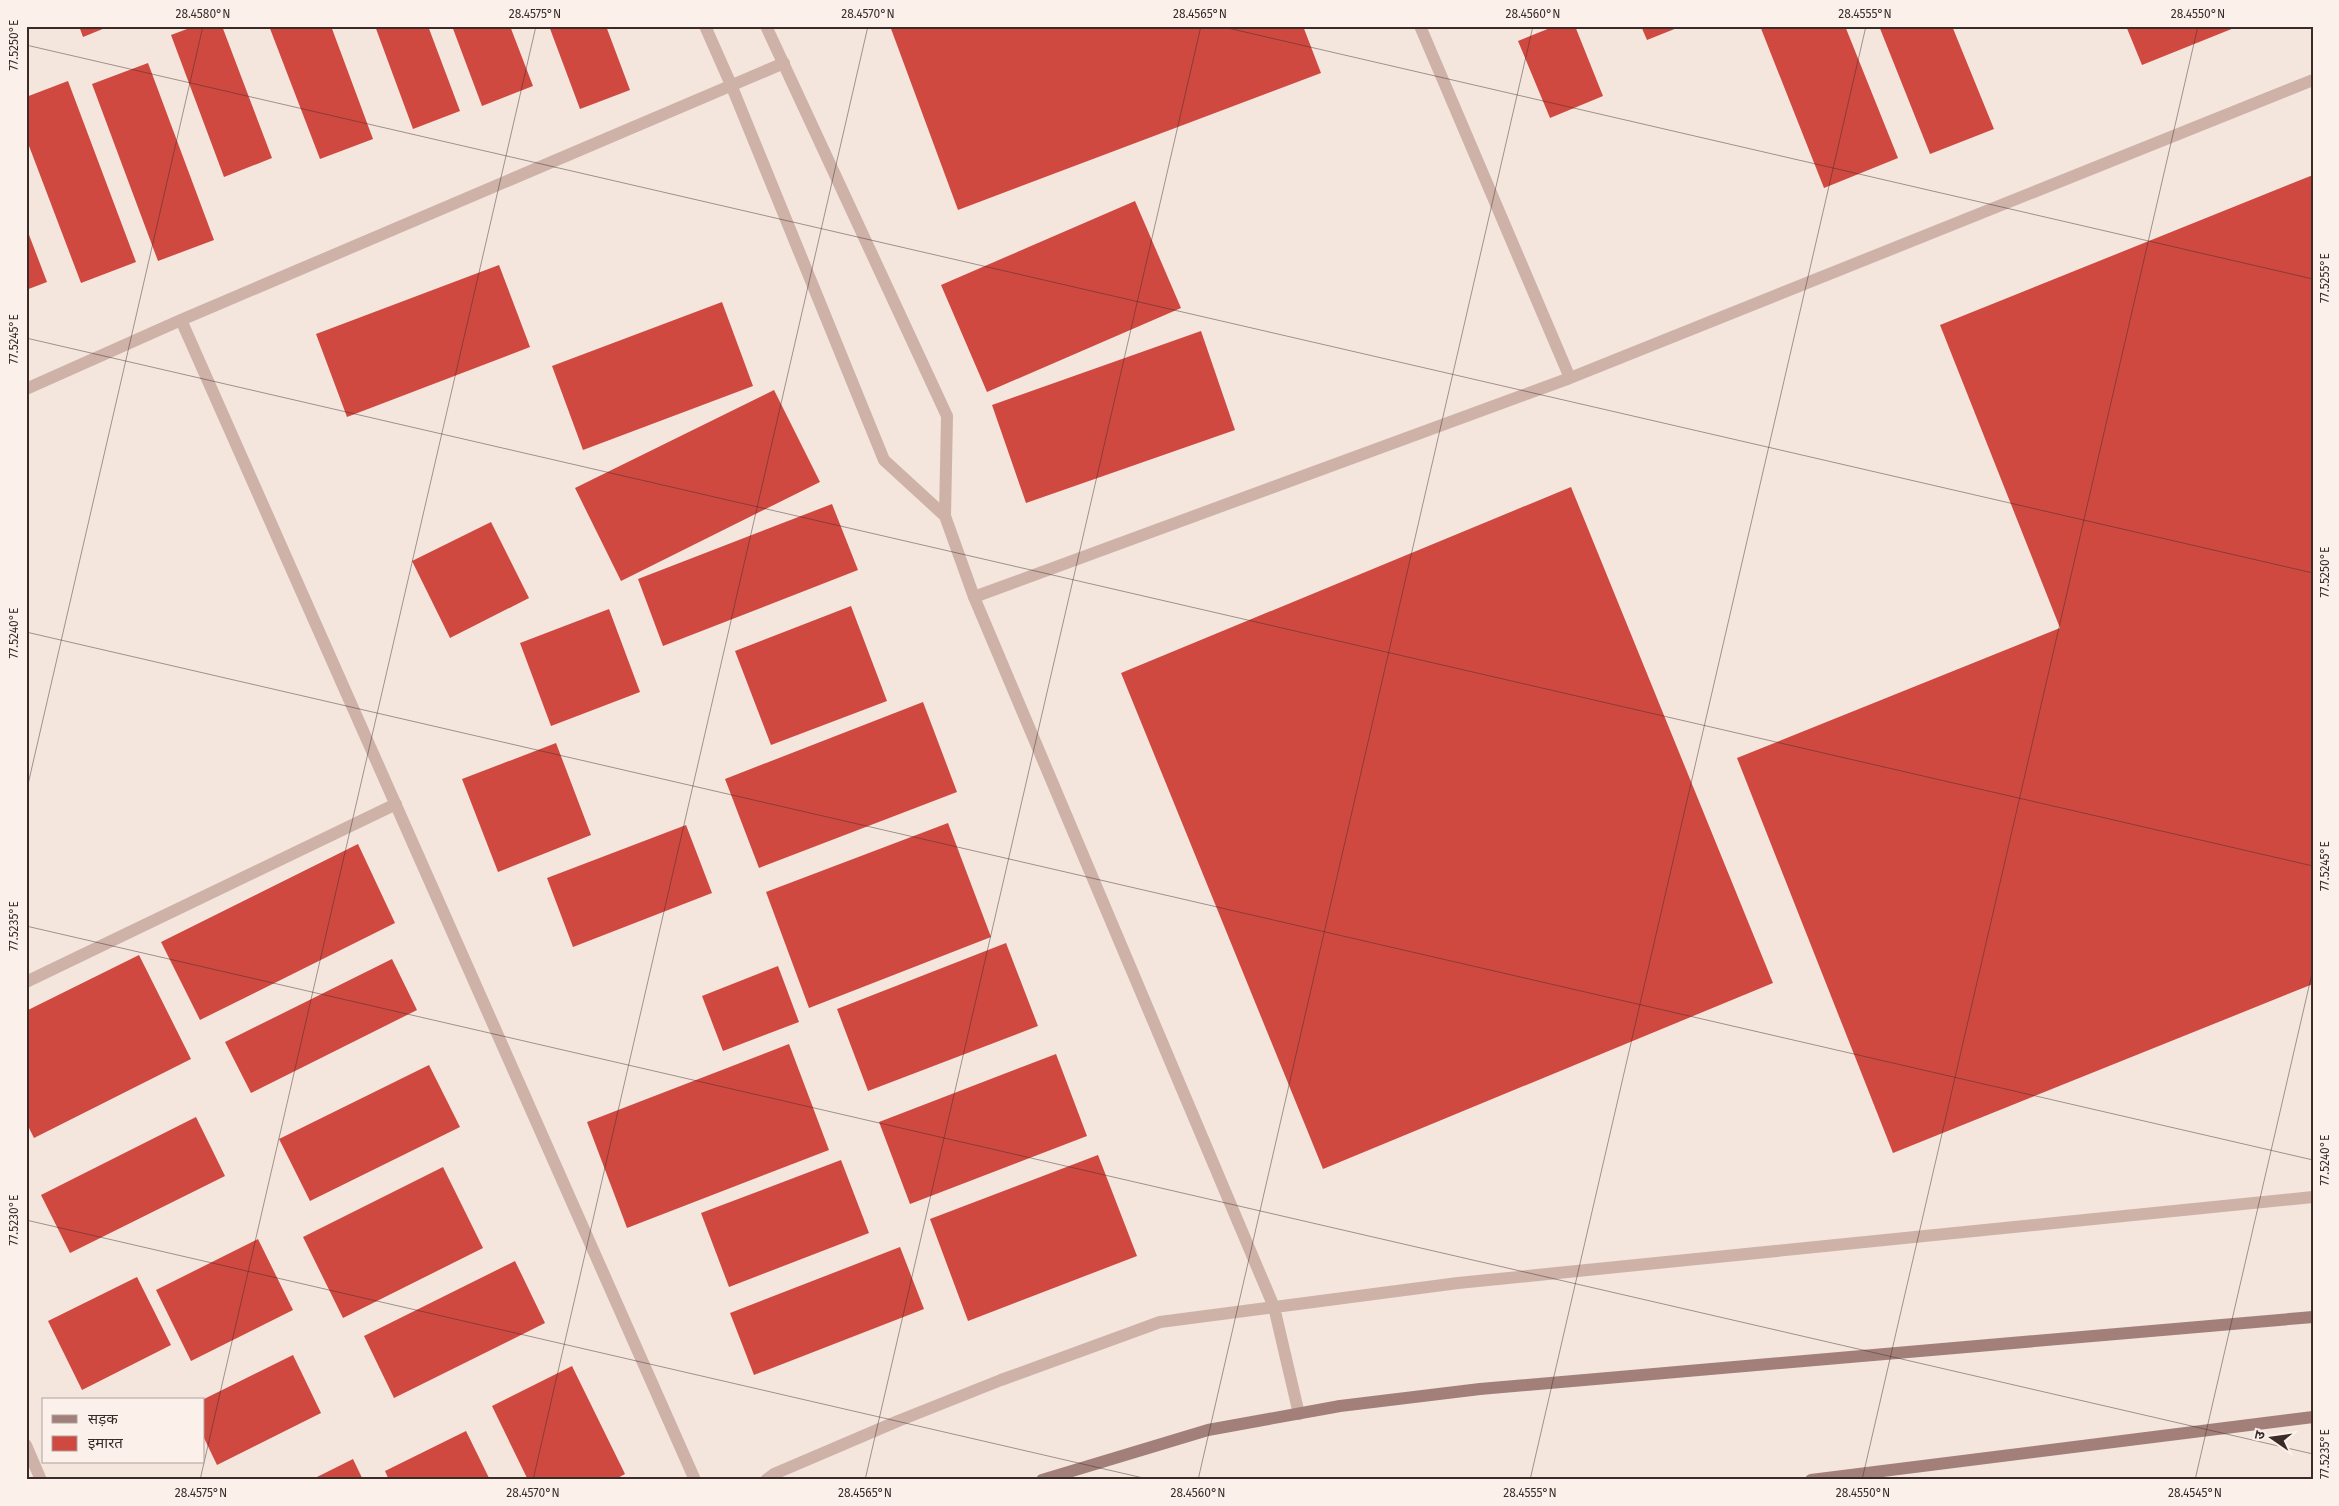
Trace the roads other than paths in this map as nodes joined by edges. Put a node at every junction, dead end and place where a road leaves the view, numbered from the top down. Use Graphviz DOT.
graph roads {
  1 [pos="705,26"];
  2 [pos="766,26"];
  3 [pos="1420,26"];
  4 [pos="784,63"];
  5 [pos="2313,80"];
  6 [pos="732,87"];
  7 [pos="182,320"];
  8 [pos="1570,378"];
  9 [pos="26,389"];
  10 [pos="944,516"];
  11 [pos="974,597"];
  12 [pos="396,804"];
  13 [pos="26,982"];
  14 [pos="2313,1197"];
  15 [pos="1274,1307"];
  16 [pos="2313,1317"];
  17 [pos="1298,1414"];
  18 [pos="2313,1417"];
  19 [pos="26,1445"];
  20 [pos="41,1480"];
  21 [pos="695,1480"];
  22 [pos="766,1480"];
  23 [pos="1042,1480"];
  24 [pos="1811,1480"];
  1 -- 6 [label="street"];
  2 -- 4 [label="street"];
  3 -- 8 [label="street"];
  4 -- 6 [label="street"];
  4 -- 10 [label="street"];
  5 -- 8 [label="street"];
  6 -- 7 [label="street"];
  6 -- 10 [label="street"];
  7 -- 9 [label="street"];
  7 -- 12 [label="street"];
  8 -- 11 [label="street"];
  10 -- 11 [label="street"];
  11 -- 15 [label="street"];
  12 -- 13 [label="street"];
  12 -- 21 [label="street"];
  14 -- 15 [label="street"];
  15 -- 17 [label="street"];
  15 -- 22 [label="street"];
  16 -- 17 [label="main road"];
  17 -- 23 [label="main road"];
  18 -- 24 [label="main road"];
  19 -- 20 [label="street"];
}
